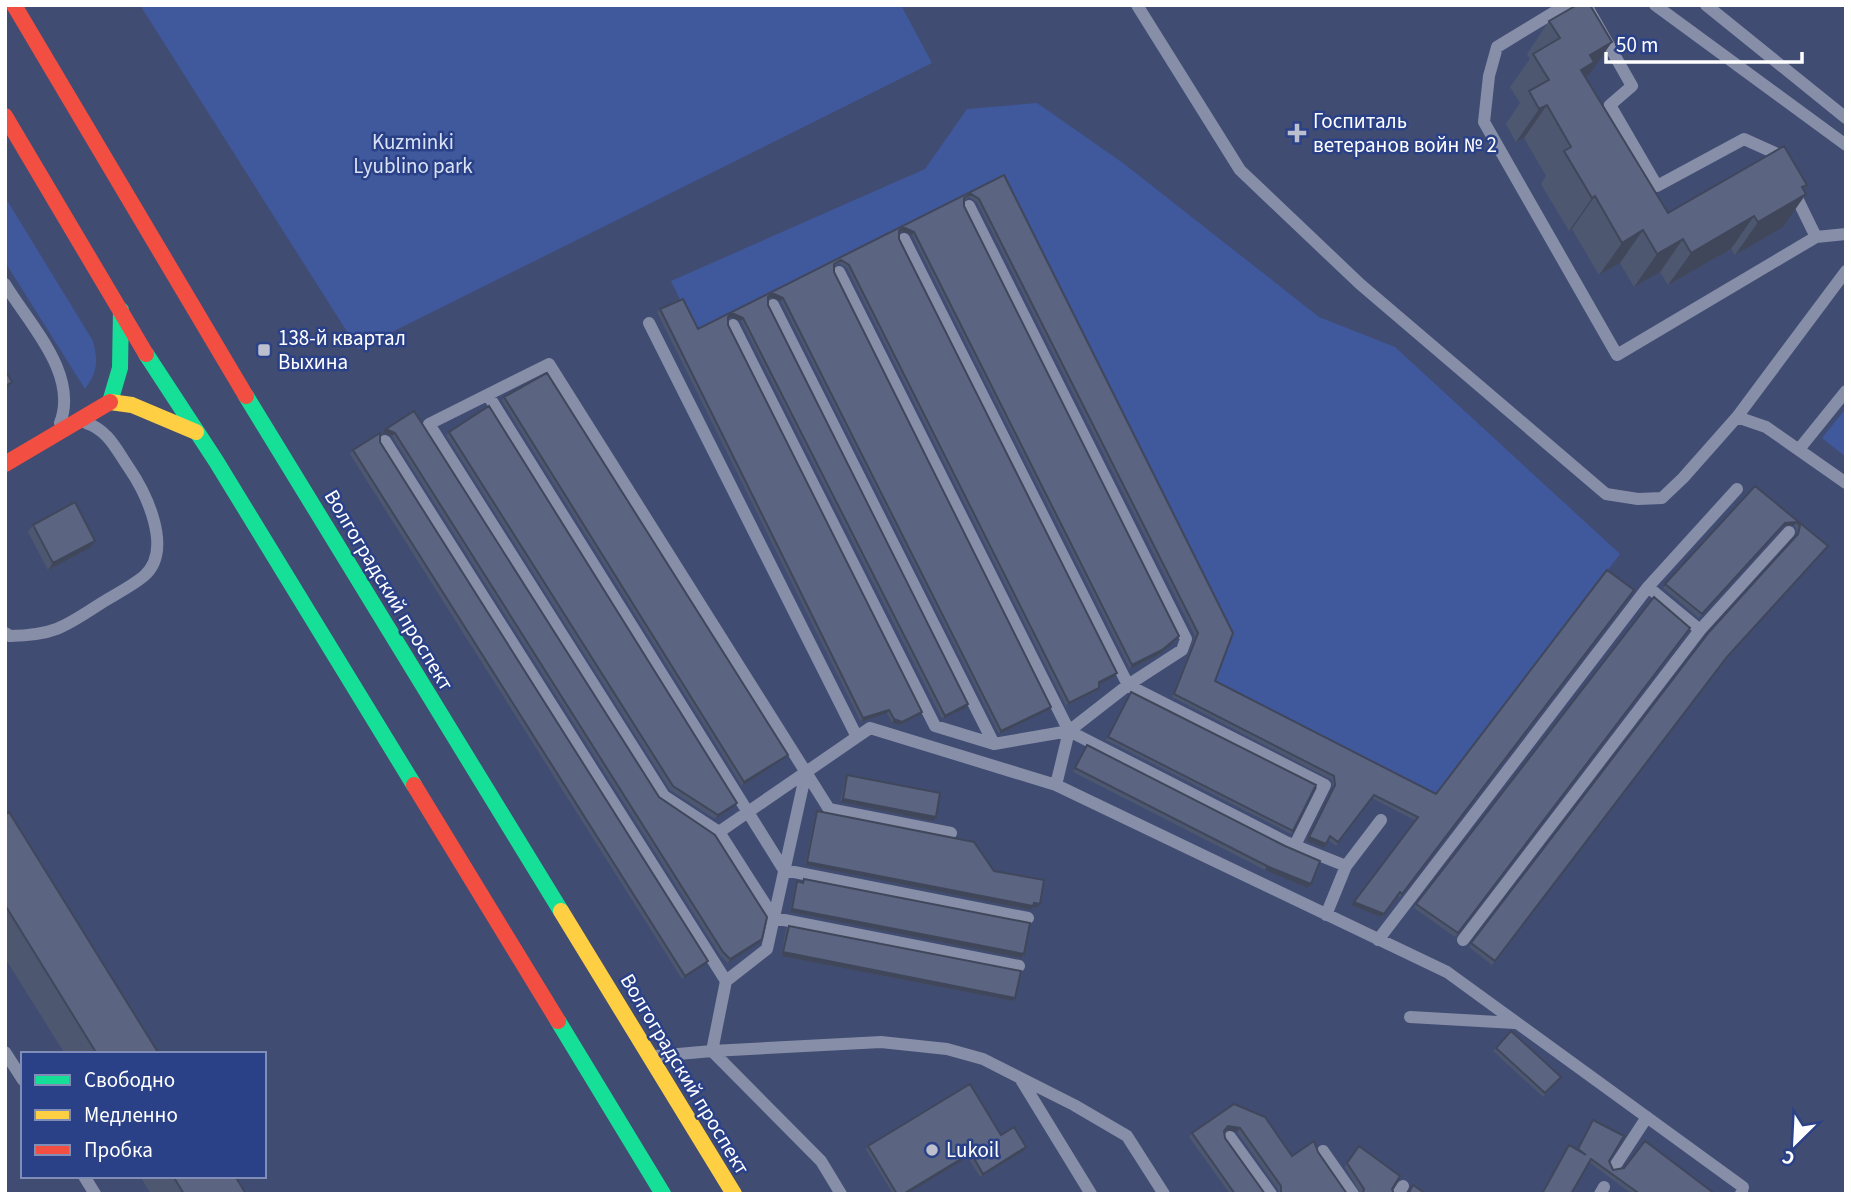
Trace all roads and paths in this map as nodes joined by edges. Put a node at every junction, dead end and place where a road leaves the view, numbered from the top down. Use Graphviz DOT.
graph roads {
  1 [pos="14,5"];
  2 [pos="1136,5"];
  3 [pos="1566,5"];
  4 [pos="1586,5"];
  5 [pos="1655,5"];
  6 [pos="1706,5"];
  7 [pos="5,116"];
  8 [pos="1846,118"];
  9 [pos="1846,145"];
  10 [pos="969,206"];
  11 [pos="1846,234"];
  12 [pos="1816,237"];
  13 [pos="904,239"];
  14 [pos="1846,271"];
  15 [pos="839,272"];
  16 [pos="5,284"];
  17 [pos="773,304"];
  18 [pos="121,310"];
  19 [pos="649,323"];
  20 [pos="733,325"];
  21 [pos="1846,391"];
  22 [pos="488,395"];
  23 [pos="110,402"];
  24 [pos="1737,418"];
  25 [pos="80,421"];
  26 [pos="196,432"];
  27 [pos="56,433"];
  28 [pos="385,441"];
  29 [pos="1800,448"];
  30 [pos="5,464"];
  31 [pos="1846,483"];
  32 [pos="1737,489"];
  33 [pos="1789,532"];
  34 [pos="1648,587"];
  35 [pos="1700,630"];
  36 [pos="5,633"];
  37 [pos="1128,685"];
  38 [pos="1069,731"];
  39 [pos="857,737"];
  40 [pos="994,744"];
  41 [pos="806,772"];
  42 [pos="1056,785"];
  43 [pos="748,812"];
  44 [pos="1381,820"];
  45 [pos="719,832"];
  46 [pos="951,833"];
  47 [pos="1294,845"];
  48 [pos="1346,866"];
  49 [pos="784,870"];
  50 [pos="1326,915"];
  51 [pos="774,918"];
  52 [pos="1028,918"];
  53 [pos="1378,940"];
  54 [pos="1463,940"];
  55 [pos="1019,966"];
  56 [pos="726,981"];
  57 [pos="1410,1017"];
  58 [pos="1516,1023"];
  59 [pos="712,1051"];
  60 [pos="5,1052"];
  61 [pos="650,1057"];
  62 [pos="21,1077"];
  63 [pos="1020,1078"];
  64 [pos="1647,1117"];
  65 [pos="1230,1137"];
  66 [pos="1323,1151"];
  67 [pos="1615,1166"];
  68 [pos="85,1178"];
  69 [pos="95,1194"];
  70 [pos="663,1194"];
  71 [pos="734,1194"];
  72 [pos="841,1194"];
  73 [pos="1091,1194"];
  74 [pos="1164,1194"];
  75 [pos="1271,1194"];
  76 [pos="1353,1194"];
  77 [pos="1741,1194"];
  1 -- 61 [label="main road, Волгоградский проспект"];
  2 -- 24 [label="lane"];
  3 -- 12 [label="lane"];
  4 -- 12 [label="lane"];
  5 -- 9 [label="lane"];
  6 -- 8 [label="lane"];
  7 -- 18 [label="main road"];
  10 -- 37 [label="lane"];
  11 -- 12 [label="lane"];
  13 -- 37 [label="lane"];
  14 -- 24 [label="lane"];
  15 -- 38 [label="lane"];
  16 -- 27 [label="lane"];
  17 -- 40 [label="lane"];
  18 -- 23 [label="main road"];
  18 -- 26 [label="main road"];
  19 -- 39 [label="lane"];
  20 -- 40 [label="lane"];
  21 -- 29 [label="lane"];
  22 -- 41 [label="lane"];
  22 -- 43 [label="lane"];
  22 -- 45 [label="lane"];
  23 -- 25 [label="main road"];
  23 -- 26 [label="main road"];
  24 -- 29 [label="lane"];
  25 -- 27 [label="main road"];
  25 -- 36 [label="lane"];
  26 -- 70 [label="main road"];
  27 -- 30 [label="main road"];
  28 -- 56 [label="lane"];
  29 -- 31 [label="lane"];
  32 -- 34 [label="lane"];
  33 -- 35 [label="lane"];
  34 -- 35 [label="lane"];
  34 -- 53 [label="lane"];
  35 -- 54 [label="lane"];
  37 -- 38 [label="lane"];
  37 -- 47 [label="lane"];
  38 -- 40 [label="lane"];
  38 -- 42 [label="lane"];
  38 -- 47 [label="lane"];
  39 -- 41 [label="lane"];
  39 -- 42 [label="lane"];
  41 -- 43 [label="lane"];
  41 -- 46 [label="lane"];
  41 -- 49 [label="lane"];
  42 -- 50 [label="lane"];
  43 -- 45 [label="lane"];
  43 -- 49 [label="lane"];
  44 -- 48 [label="lane"];
  45 -- 51 [label="lane"];
  47 -- 48 [label="lane"];
  48 -- 50 [label="lane"];
  49 -- 51 [label="lane"];
  49 -- 52 [label="lane"];
  50 -- 53 [label="lane"];
  51 -- 55 [label="lane"];
  51 -- 56 [label="lane"];
  53 -- 58 [label="lane"];
  56 -- 59 [label="lane"];
  57 -- 58 [label="lane"];
  58 -- 64 [label="lane"];
  59 -- 61 [label="lane"];
  59 -- 63 [label="lane"];
  59 -- 72 [label="lane"];
  60 -- 62 [label="lane"];
  61 -- 71 [label="main road, Волгоградский проспект"];
  63 -- 73 [label="lane"];
  63 -- 74 [label="lane"];
  64 -- 67 [label="lane"];
  64 -- 77 [label="lane"];
  65 -- 75 [label="lane"];
  66 -- 76 [label="lane"];
  68 -- 69 [label="lane"];
}
